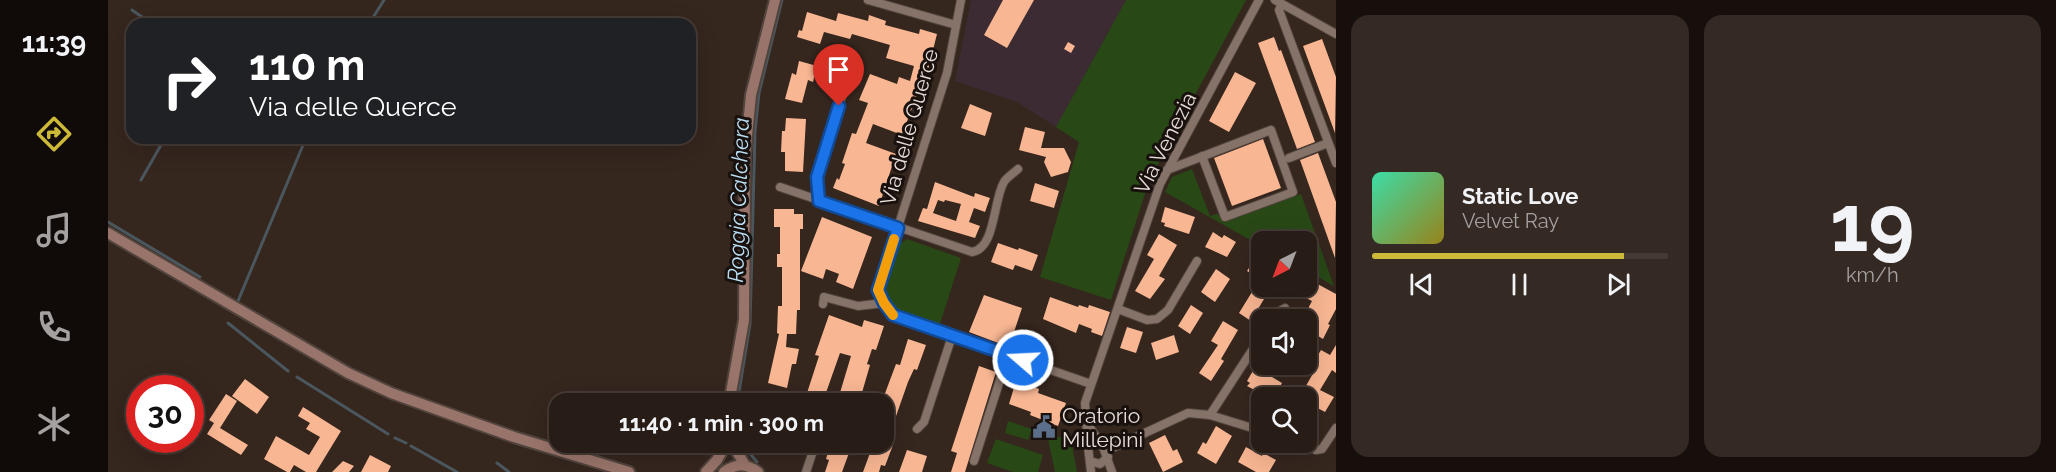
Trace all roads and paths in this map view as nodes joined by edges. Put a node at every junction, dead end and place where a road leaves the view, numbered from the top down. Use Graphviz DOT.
graph roads {
  1 [pos="775,0"];
  2 [pos="868,0"];
  3 [pos="961,0"];
  4 [pos="1259,0"];
  5 [pos="1279,2"];
  6 [pos="956,25"];
  7 [pos="1336,34"];
  8 [pos="843,93"];
  9 [pos="1328,143"];
  10 [pos="1202,156"];
  11 [pos="1285,159"];
  12 [pos="1336,163"];
  13 [pos="1018,169"];
  14 [pos="1167,170"];
  15 [pos="780,187"];
  16 [pos="819,201"];
  17 [pos="898,228"];
  18 [pos="108,234"];
  19 [pos="1197,261"];
  20 [pos="884,303"];
  21 [pos="823,304"];
  22 [pos="1118,309"];
  23 [pos="952,336"];
  24 [pos="1251,352"];
  25 [pos="1008,355"];
  26 [pos="1091,384"];
  27 [pos="731,393"];
  28 [pos="1210,415"];
  29 [pos="1086,421"];
  30 [pos="1251,428"];
  31 [pos="1336,428"];
  32 [pos="917,429"];
  33 [pos="1101,442"];
  34 [pos="1088,447"];
  35 [pos="1317,450"];
  36 [pos="722,453"];
  37 [pos="726,453"];
  38 [pos="736,453"];
  39 [pos="812,453"];
  40 [pos="1106,454"];
  41 [pos="974,461"];
  42 [pos="1090,461"];
  43 [pos="745,465"];
  44 [pos="723,471"];
  45 [pos="629,472"];
  46 [pos="706,472"];
  47 [pos="758,472"];
  48 [pos="806,472"];
  49 [pos="1092,472"];
  50 [pos="1112,472"];
  1 -- 27 [label="street"];
  2 -- 6 [label="street"];
  3 -- 6 [label="street, Via delle Querce"];
  4 -- 14 [label="street, Via Venezia"];
  5 -- 7 [label="street"];
  5 -- 9 [label="street"];
  6 -- 17 [label="street, Via delle Querce"];
  8 -- 16 [label="street"];
  9 -- 11 [label="street"];
  9 -- 12 [label="street"];
  10 -- 11 [label="street"];
  10 -- 11 [label="street"];
  10 -- 14 [label="street"];
  13 -- 17 [label="street"];
  14 -- 22 [label="street, Via Venezia"];
  15 -- 16 [label="street"];
  16 -- 17 [label="street"];
  17 -- 20 [label="street, Via delle Querce"];
  18 -- 45 [label="street"];
  19 -- 22 [label="street"];
  20 -- 21 [label="street"];
  20 -- 23 [label="street"];
  22 -- 26 [label="street, Via Venezia"];
  23 -- 25 [label="street"];
  23 -- 32 [label="street"];
  24 -- 28 [label="street"];
  25 -- 26 [label="street"];
  25 -- 41 [label="street"];
  26 -- 29 [label="street, Via Venezia"];
  28 -- 30 [label="street"];
  28 -- 40 [label="street"];
  29 -- 33 [label="street"];
  29 -- 34 [label="street, Via Venezia"];
  31 -- 35 [label="street"];
  33 -- 34 [label="street"];
  33 -- 40 [label="street"];
  34 -- 42 [label="street"];
  36 -- 46 [label="street"];
  37 -- 44 [label="street"];
  38 -- 43 [label="street"];
  39 -- 48 [label="street"];
  40 -- 42 [label="street"];
  40 -- 50 [label="street"];
  42 -- 49 [label="street"];
  43 -- 44 [label="street"];
  43 -- 47 [label="street"];
}
